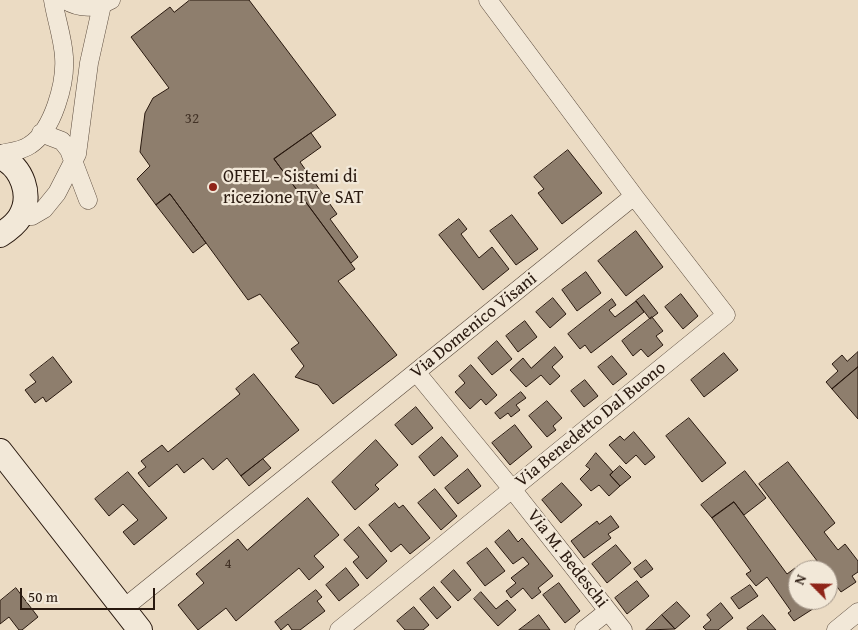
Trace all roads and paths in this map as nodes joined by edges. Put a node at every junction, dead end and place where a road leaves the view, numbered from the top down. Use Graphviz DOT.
graph roads {
  1 [pos="53,0"];
  2 [pos="65,0"];
  3 [pos="488,0"];
  4 [pos="106,2"];
  5 [pos="41,133"];
  6 [pos="0,154"];
  7 [pos="0,158"];
  8 [pos="73,163"];
  9 [pos="634,196"];
  10 [pos="88,200"];
  11 [pos="8,231"];
  12 [pos="416,372"];
  13 [pos="0,451"];
  14 [pos="512,489"];
  15 [pos="124,608"];
  16 [pos="608,611"];
  17 [pos="858,612"];
  18 [pos="140,630"];
  19 [pos="339,630"];
  20 [pos="584,630"];
  21 [pos="623,630"];
  22 [pos="836,630"];
  1 -- 5 [label="street"];
  2 -- 4 [label="street"];
  3 -- 9 [label="street"];
  4 -- 8 [label="street"];
  5 -- 6 [label="street"];
  5 -- 8 [label="street"];
  7 -- 11 [label="main road"];
  8 -- 10 [label="street"];
  8 -- 11 [label="street"];
  9 -- 12 [label="street, Via Domenico Visani"];
  9 -- 14 [label="street, Via Benedetto Dal Buono"];
  12 -- 14 [label="street, Via M. Bedeschi"];
  12 -- 15 [label="street, Via Domenico Visani"];
  13 -- 15 [label="main road"];
  14 -- 16 [label="street, Via M. Bedeschi"];
  14 -- 19 [label="street, Via Benedetto Dal Buono"];
  15 -- 18 [label="main road"];
  16 -- 20 [label="street"];
  16 -- 21 [label="street, Via M. Bedeschi"];
  17 -- 22 [label="street"];
}
